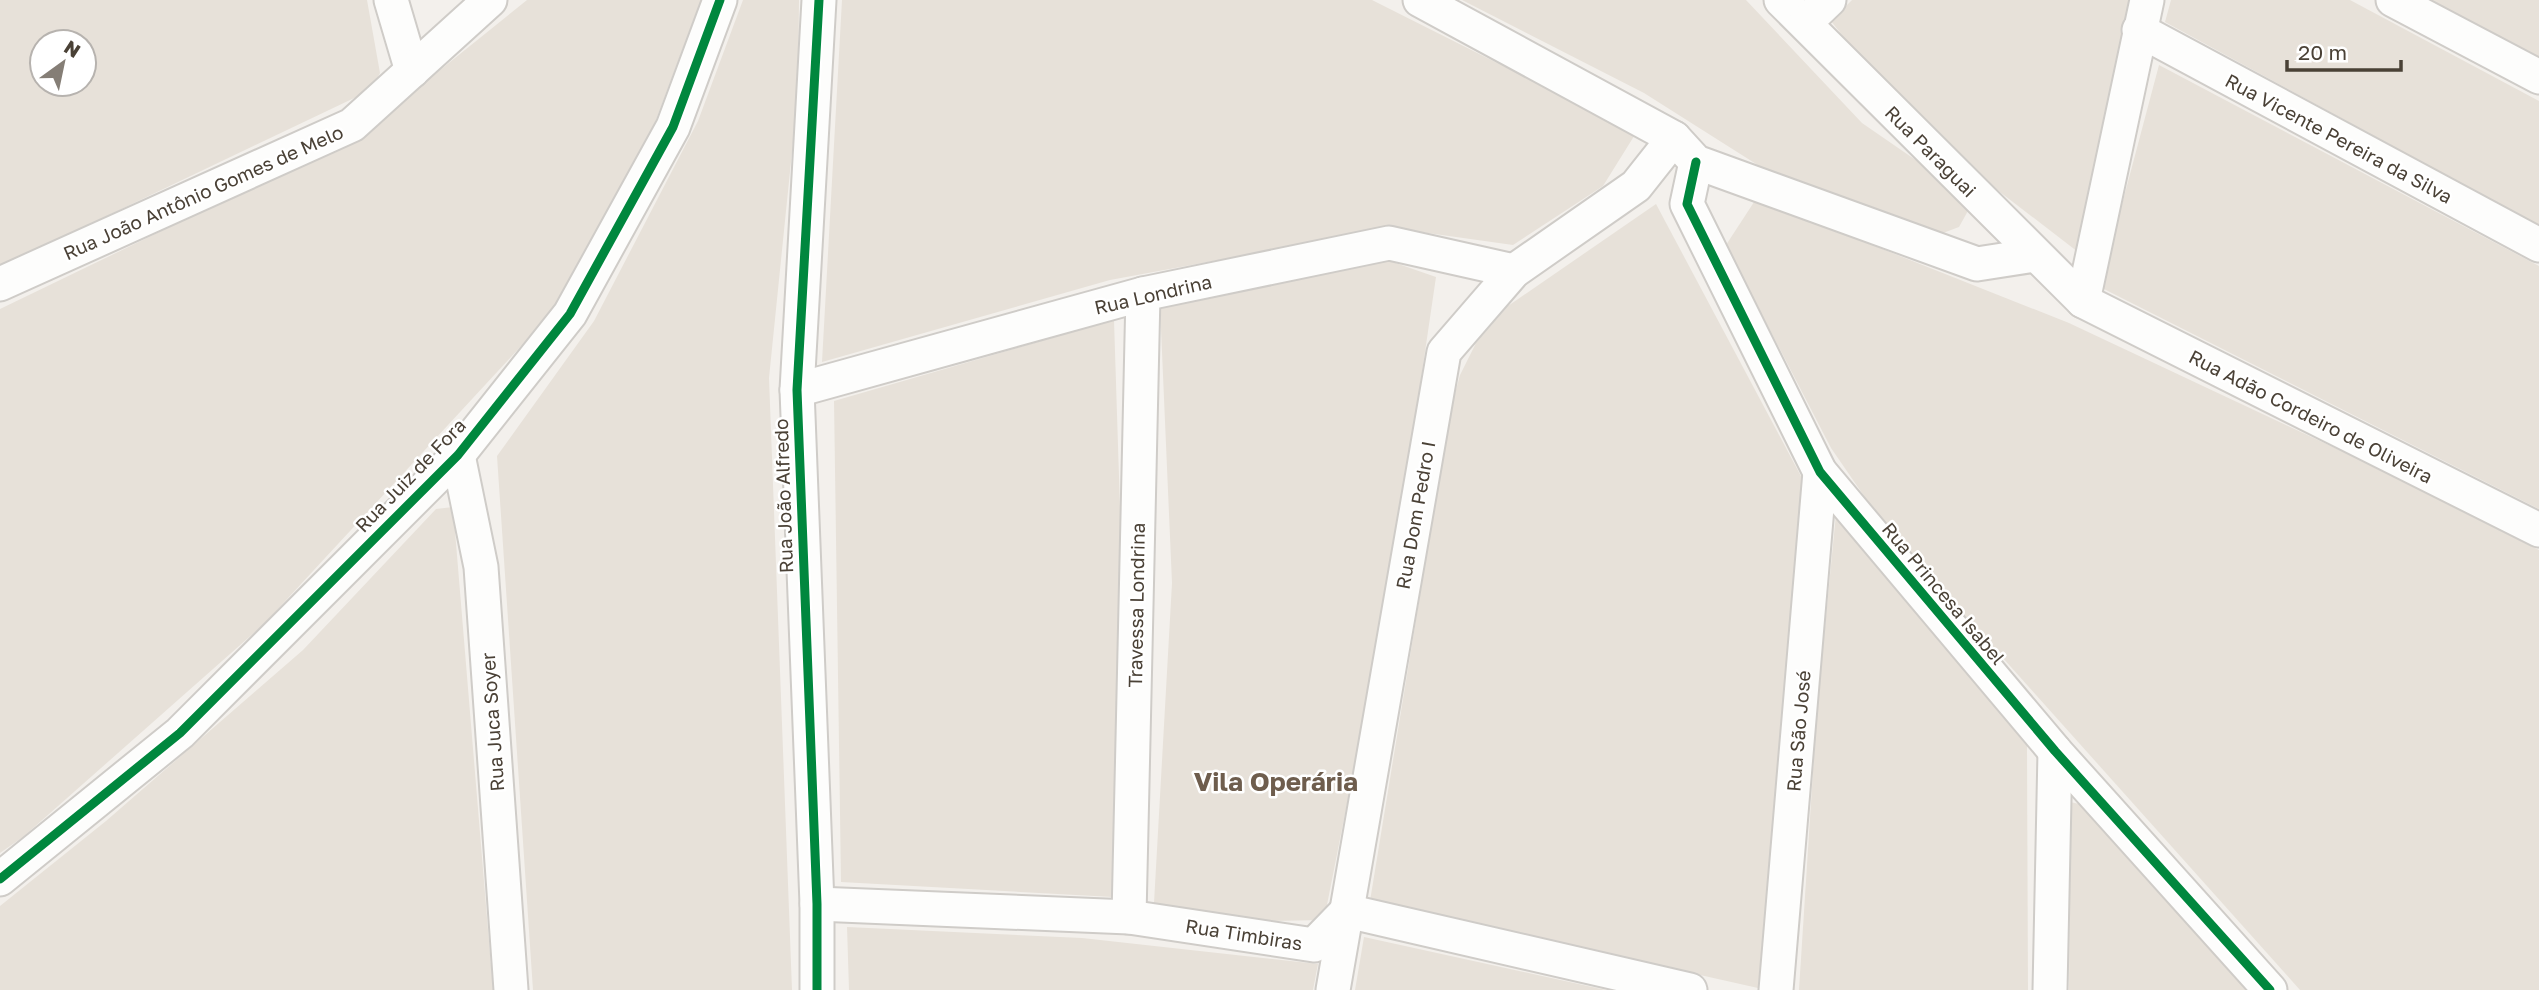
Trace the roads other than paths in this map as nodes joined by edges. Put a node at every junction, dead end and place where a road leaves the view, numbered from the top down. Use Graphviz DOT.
graph roads {
  1 [pos="391,0"];
  2 [pos="490,0"];
  3 [pos="720,0"];
  4 [pos="819,0"];
  5 [pos="1420,0"];
  6 [pos="1780,0"];
  7 [pos="1829,0"];
  8 [pos="2393,0"];
  9 [pos="2143,15"];
  10 [pos="1805,23"];
  11 [pos="412,71"];
  12 [pos="2539,77"];
  13 [pos="1674,138"];
  14 [pos="1696,162"];
  15 [pos="2539,245"];
  16 [pos="2035,255"];
  17 [pos="1514,271"];
  18 [pos="0,284"];
  19 [pos="1143,294"];
  20 [pos="2083,301"];
  21 [pos="797,390"];
  22 [pos="458,455"];
  23 [pos="1820,472"];
  24 [pos="2539,530"];
  25 [pos="2054,751"];
  26 [pos="0,879"];
  27 [pos="817,904"];
  28 [pos="1347,911"];
  29 [pos="1129,917"];
  30 [pos="511,990"];
  31 [pos="817,990"];
  32 [pos="1333,990"];
  33 [pos="1690,990"];
  34 [pos="1776,990"];
  35 [pos="2050,990"];
  36 [pos="2270,990"];
  1 -- 11 [label="street"];
  2 -- 11 [label="street, Rua João Antônio Gomes de Melo"];
  3 -- 22 [label="street, Rua Juiz de Fora"];
  4 -- 21 [label="street, Rua João Alfredo"];
  5 -- 13 [label="street"];
  6 -- 10 [label="street, Rua Paraguai"];
  7 -- 10 [label="street"];
  8 -- 12 [label="street"];
  9 -- 15 [label="street, Rua Vicente Pereira da Silva"];
  9 -- 20 [label="street"];
  10 -- 16 [label="street, Rua Paraguai"];
  11 -- 18 [label="street, Rua João Antônio Gomes de Melo"];
  13 -- 14 [label="street"];
  13 -- 17 [label="street, Rua Dom Pedro I"];
  14 -- 16 [label="street"];
  14 -- 23 [label="street, Rua Princesa Isabel"];
  16 -- 20 [label="street, Rua Paraguai"];
  17 -- 19 [label="street, Rua Londrina"];
  17 -- 28 [label="street, Rua Dom Pedro I"];
  19 -- 21 [label="street, Rua Londrina"];
  19 -- 29 [label="street, Travessa Londrina"];
  20 -- 24 [label="street, Rua Adão Cordeiro de Oliveira"];
  21 -- 27 [label="street, Rua João Alfredo"];
  22 -- 26 [label="street, Rua Juiz de Fora"];
  22 -- 30 [label="street, Rua Juca Soyer"];
  23 -- 25 [label="street, Rua Princesa Isabel"];
  23 -- 34 [label="street, Rua São José"];
  25 -- 35 [label="street"];
  25 -- 36 [label="street, Rua Princesa Isabel"];
  27 -- 29 [label="street, Rua Timbiras"];
  27 -- 31 [label="street, Rua João Alfredo"];
  28 -- 29 [label="street, Rua Timbiras"];
  28 -- 32 [label="street, Rua Dom Pedro I"];
  28 -- 33 [label="street"];
}
